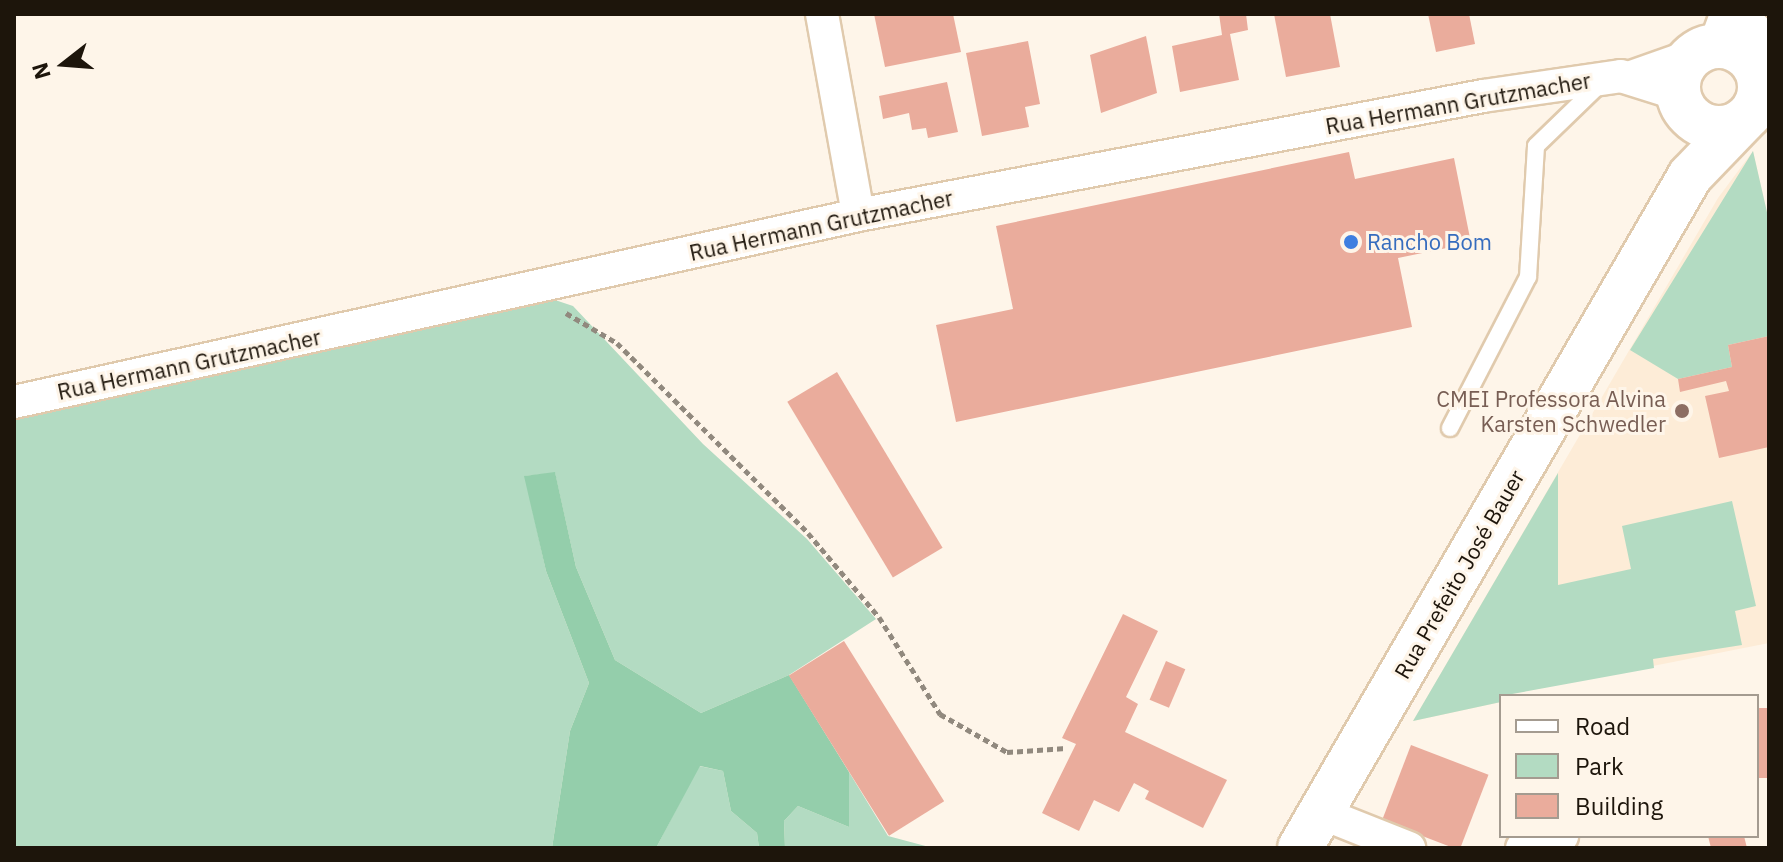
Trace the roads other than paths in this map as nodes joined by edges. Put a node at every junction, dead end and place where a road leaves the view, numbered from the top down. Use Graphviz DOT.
graph roads {
  1 [pos="822,14"];
  2 [pos="1722,52"];
  3 [pos="1621,76"];
  4 [pos="1756,102"];
  5 [pos="1690,176"];
  6 [pos="858,215"];
  7 [pos="14,402"];
  8 [pos="1450,428"];
  9 [pos="1310,830"];
  10 [pos="1555,838"];
  11 [pos="1409,848"];
  12 [pos="1522,848"];
  1 -- 6 [label="street"];
  2 -- 3 [label="street, Rua Hermann Grutzmacher"];
  2 -- 4 [label="street"];
  2 -- 4 [label="street"];
  2 -- 5 [label="street"];
  3 -- 6 [label="street, Rua Hermann Grutzmacher"];
  3 -- 8 [label="lane"];
  4 -- 5 [label="street, Rua Prefeito José Bauer"];
  5 -- 9 [label="street, Rua Prefeito José Bauer"];
  6 -- 7 [label="street, Rua Hermann Grutzmacher"];
  9 -- 11 [label="street"];
  10 -- 12 [label="street"];
}
